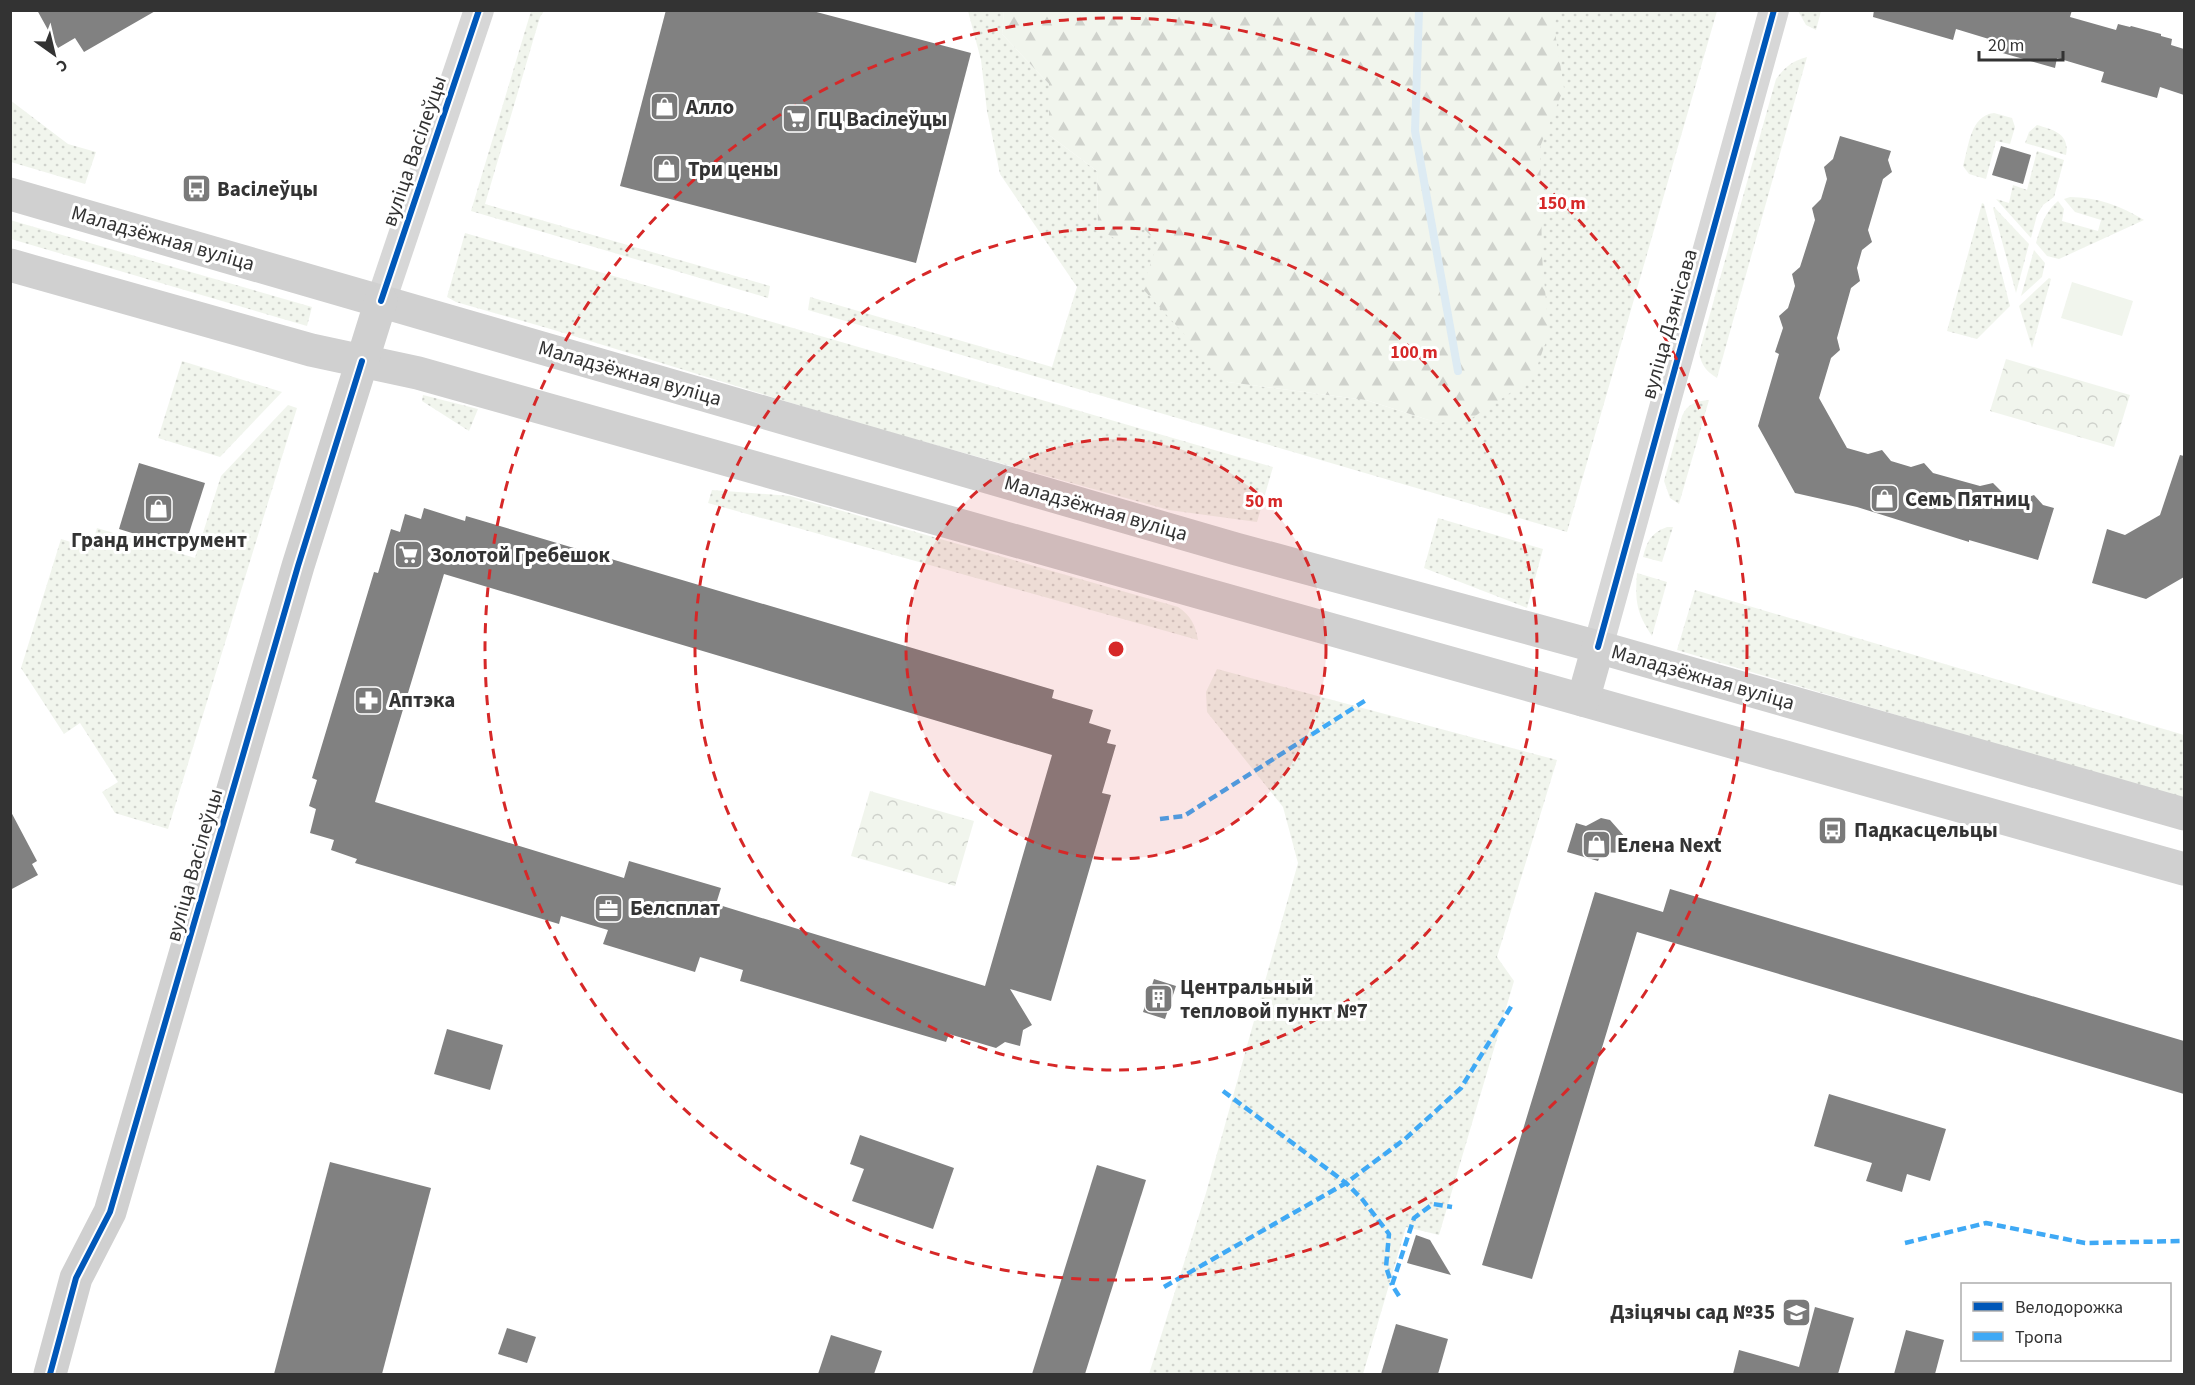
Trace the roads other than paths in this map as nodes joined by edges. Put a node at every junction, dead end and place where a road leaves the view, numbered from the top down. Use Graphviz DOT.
graph roads {
  1 [pos="478,10"];
  2 [pos="1774,10"];
  3 [pos="10,194"];
  4 [pos="10,265"];
  5 [pos="381,301"];
  6 [pos="362,361"];
  7 [pos="1236,549"];
  8 [pos="1222,599"];
  9 [pos="1598,647"];
  10 [pos="1583,700"];
  11 [pos="2184,814"];
  12 [pos="2184,869"];
  13 [pos="50,1374"];
  1 -- 5 [label="street, вуліца Васілеўцы"];
  2 -- 9 [label="street, вуліца Дзянісава"];
  3 -- 5 [label="main road, Маладзёжная вуліца"];
  4 -- 6 [label="main road"];
  5 -- 6 [label="main road, вуліца Васілеўцы"];
  5 -- 7 [label="main road, Маладзёжная вуліца"];
  6 -- 8 [label="main road"];
  6 -- 13 [label="main road, вуліца Васілеўцы"];
  7 -- 8 [label="main road"];
  7 -- 9 [label="main road, Маладзёжная вуліца"];
  8 -- 10 [label="main road"];
  9 -- 10 [label="main road"];
  9 -- 11 [label="main road, Маладзёжная вуліца"];
  10 -- 12 [label="main road"];
}
